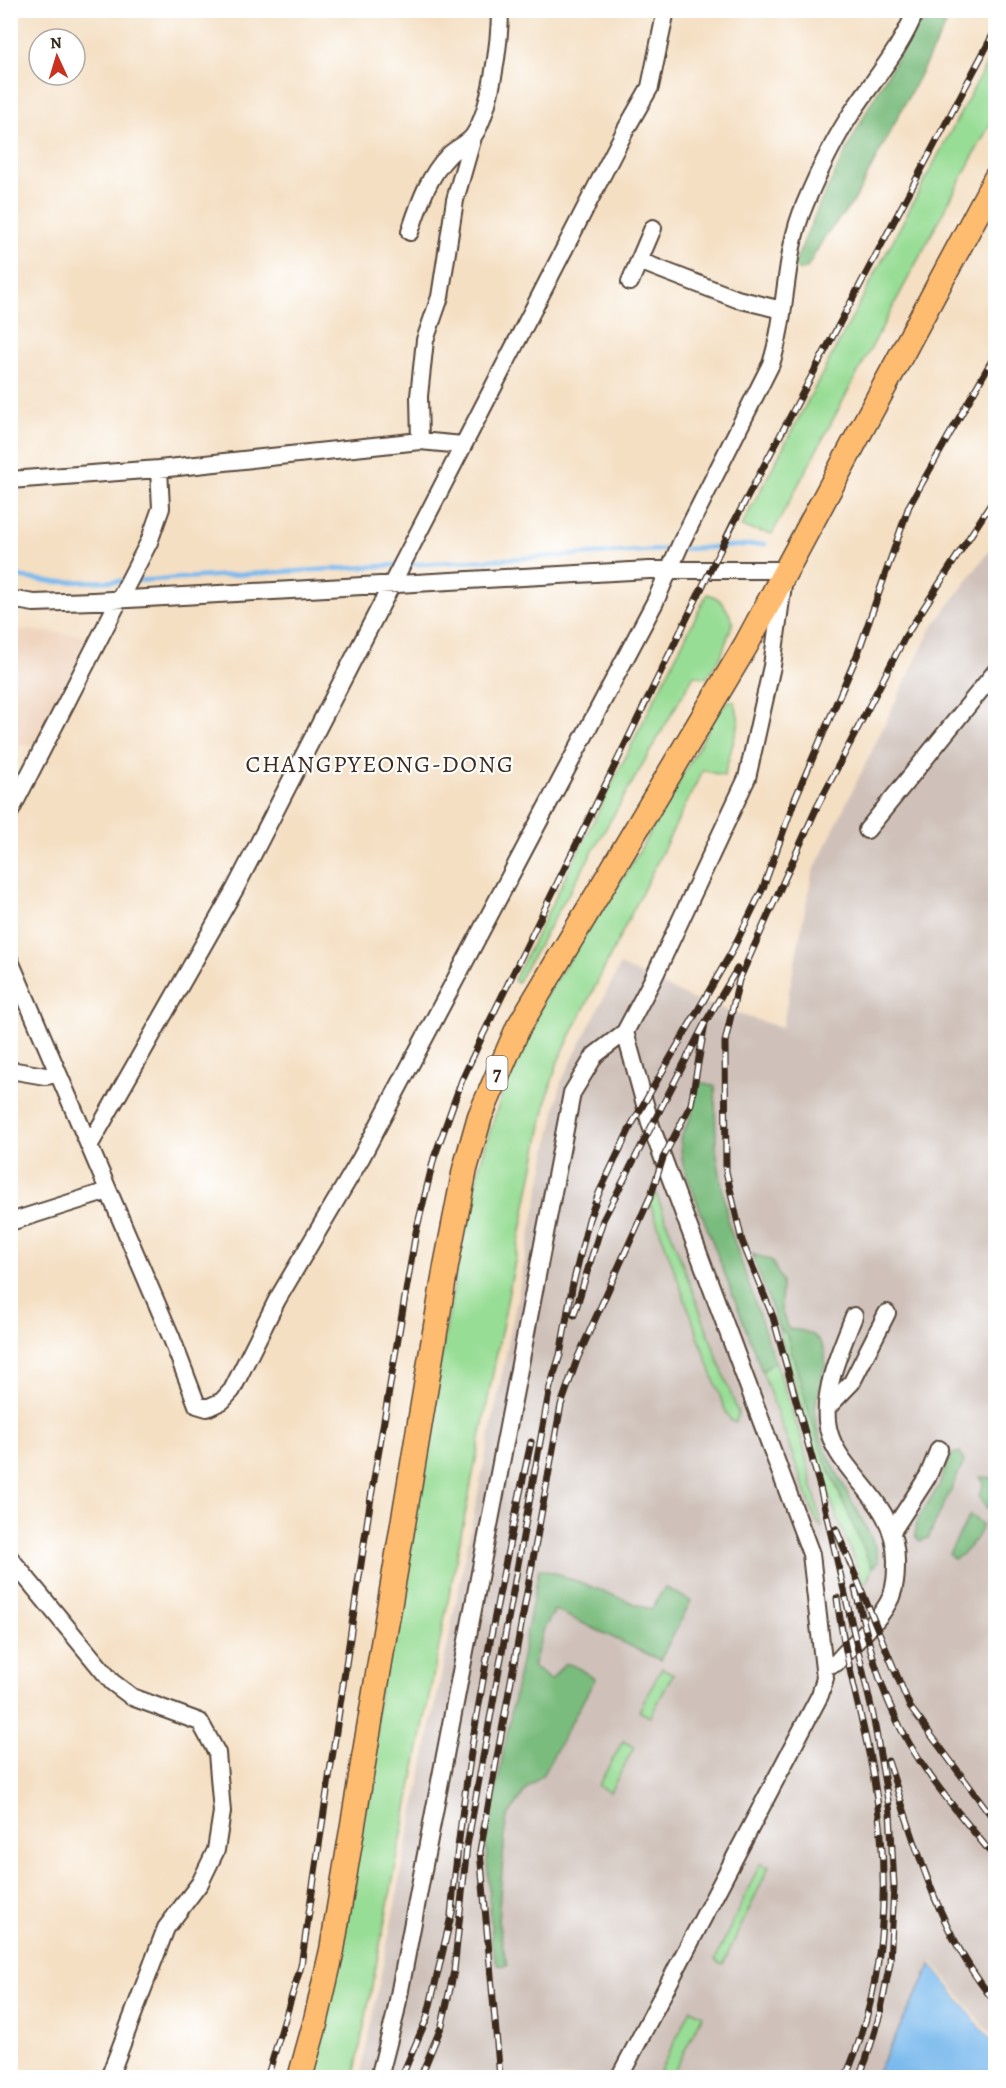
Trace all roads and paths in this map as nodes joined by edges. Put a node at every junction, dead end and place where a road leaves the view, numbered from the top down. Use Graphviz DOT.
graph roads {
  1 [pos="500,10"];
  2 [pos="666,10"];
  3 [pos="916,10"];
  4 [pos="473,137"];
  5 [pos="996,178"];
  6 [pos="653,228"];
  7 [pos="410,232"];
  8 [pos="639,261"];
  9 [pos="630,282"];
  10 [pos="782,310"];
  11 [pos="420,441"];
  12 [pos="463,446"];
  13 [pos="159,469"];
  14 [pos="10,480"];
  15 [pos="668,569"];
  16 [pos="785,570"];
  17 [pos="390,585"];
  18 [pos="10,599"];
  19 [pos="119,599"];
  20 [pos="995,673"];
  21 [pos="10,812"];
  22 [pos="867,830"];
  23 [pos="10,961"];
  24 [pos="625,1032"];
  25 [pos="10,1071"];
  26 [pos="58,1074"];
  27 [pos="89,1146"];
  28 [pos="108,1191"];
  29 [pos="10,1222"];
  30 [pos="887,1314"];
  31 [pos="854,1316"];
  32 [pos="827,1408"];
  33 [pos="939,1449"];
  34 [pos="893,1530"];
  35 [pos="10,1558"];
  36 [pos="825,1666"];
  37 [pos="109,2078"];
  38 [pos="300,2078"];
  39 [pos="379,2078"];
  40 [pos="619,2078"];
  1 -- 4 [label="street"];
  2 -- 12 [label="street"];
  3 -- 10 [label="street"];
  4 -- 7 [label="street"];
  4 -- 11 [label="street"];
  5 -- 16 [label="highway, 7"];
  6 -- 8 [label="street"];
  8 -- 9 [label="street"];
  8 -- 10 [label="street"];
  10 -- 15 [label="street"];
  11 -- 12 [label="street"];
  11 -- 13 [label="street"];
  12 -- 17 [label="street"];
  13 -- 14 [label="street"];
  13 -- 19 [label="street"];
  15 -- 16 [label="street"];
  15 -- 17 [label="street"];
  15 -- 28 [label="street"];
  16 -- 24 [label="street"];
  16 -- 38 [label="highway, 7"];
  17 -- 19 [label="street"];
  17 -- 27 [label="street"];
  18 -- 19 [label="street"];
  19 -- 21 [label="street"];
  20 -- 22 [label="street"];
  23 -- 26 [label="street"];
  24 -- 36 [label="street"];
  24 -- 39 [label="street"];
  25 -- 26 [label="street"];
  26 -- 27 [label="street"];
  27 -- 28 [label="street"];
  28 -- 29 [label="street"];
  30 -- 32 [label="street"];
  31 -- 32 [label="street"];
  32 -- 34 [label="street"];
  33 -- 34 [label="street"];
  34 -- 36 [label="street"];
  35 -- 37 [label="street"];
  36 -- 40 [label="street"];
}
